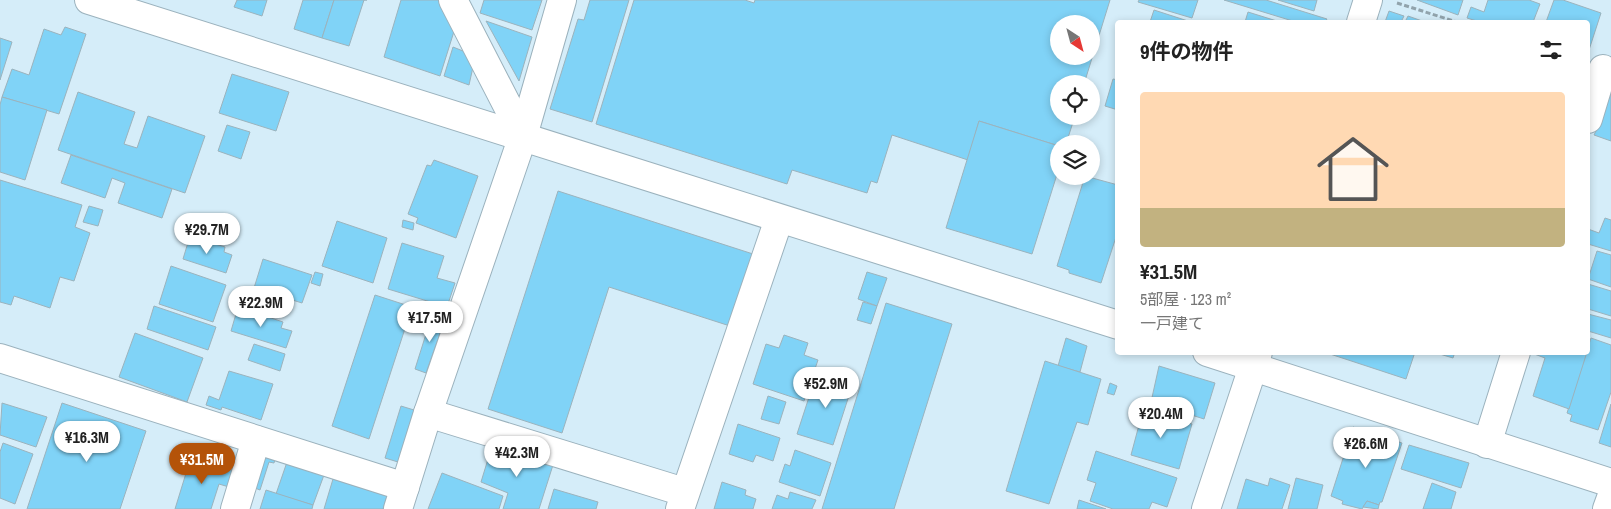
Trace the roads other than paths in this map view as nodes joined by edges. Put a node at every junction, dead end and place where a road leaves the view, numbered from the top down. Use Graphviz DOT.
graph roads {
  1 [pos="89,0"];
  2 [pos="453,0"];
  3 [pos="562,0"];
  4 [pos="1368,0"];
  5 [pos="1361,20"];
  6 [pos="1603,69"];
  7 [pos="1590,112"];
  8 [pos="523,136"];
  9 [pos="779,219"];
  10 [pos="1115,324"];
  11 [pos="1225,355"];
  12 [pos="1515,355"];
  13 [pos="0,358"];
  14 [pos="1255,360"];
  15 [pos="428,413"];
  16 [pos="256,440"];
  17 [pos="1488,444"];
  18 [pos="1611,483"];
  19 [pos="401,498"];
  20 [pos="1611,498"];
  21 [pos="682,500"];
  22 [pos="235,509"];
  23 [pos="1206,509"];
  24 [pos="1607,509"];
  1 -- 8 [label="street"];
  2 -- 8 [label="street"];
  3 -- 8 [label="street"];
  4 -- 5 [label="street"];
  6 -- 7 [label="street"];
  8 -- 9 [label="street"];
  8 -- 15 [label="street"];
  9 -- 10 [label="street"];
  9 -- 21 [label="street"];
  11 -- 14 [label="street"];
  12 -- 17 [label="street"];
  13 -- 16 [label="street"];
  14 -- 17 [label="street"];
  14 -- 23 [label="street"];
  15 -- 19 [label="street"];
  15 -- 21 [label="street"];
  16 -- 19 [label="street"];
  16 -- 22 [label="street"];
  17 -- 18 [label="street"];
  20 -- 24 [label="street"];
}
